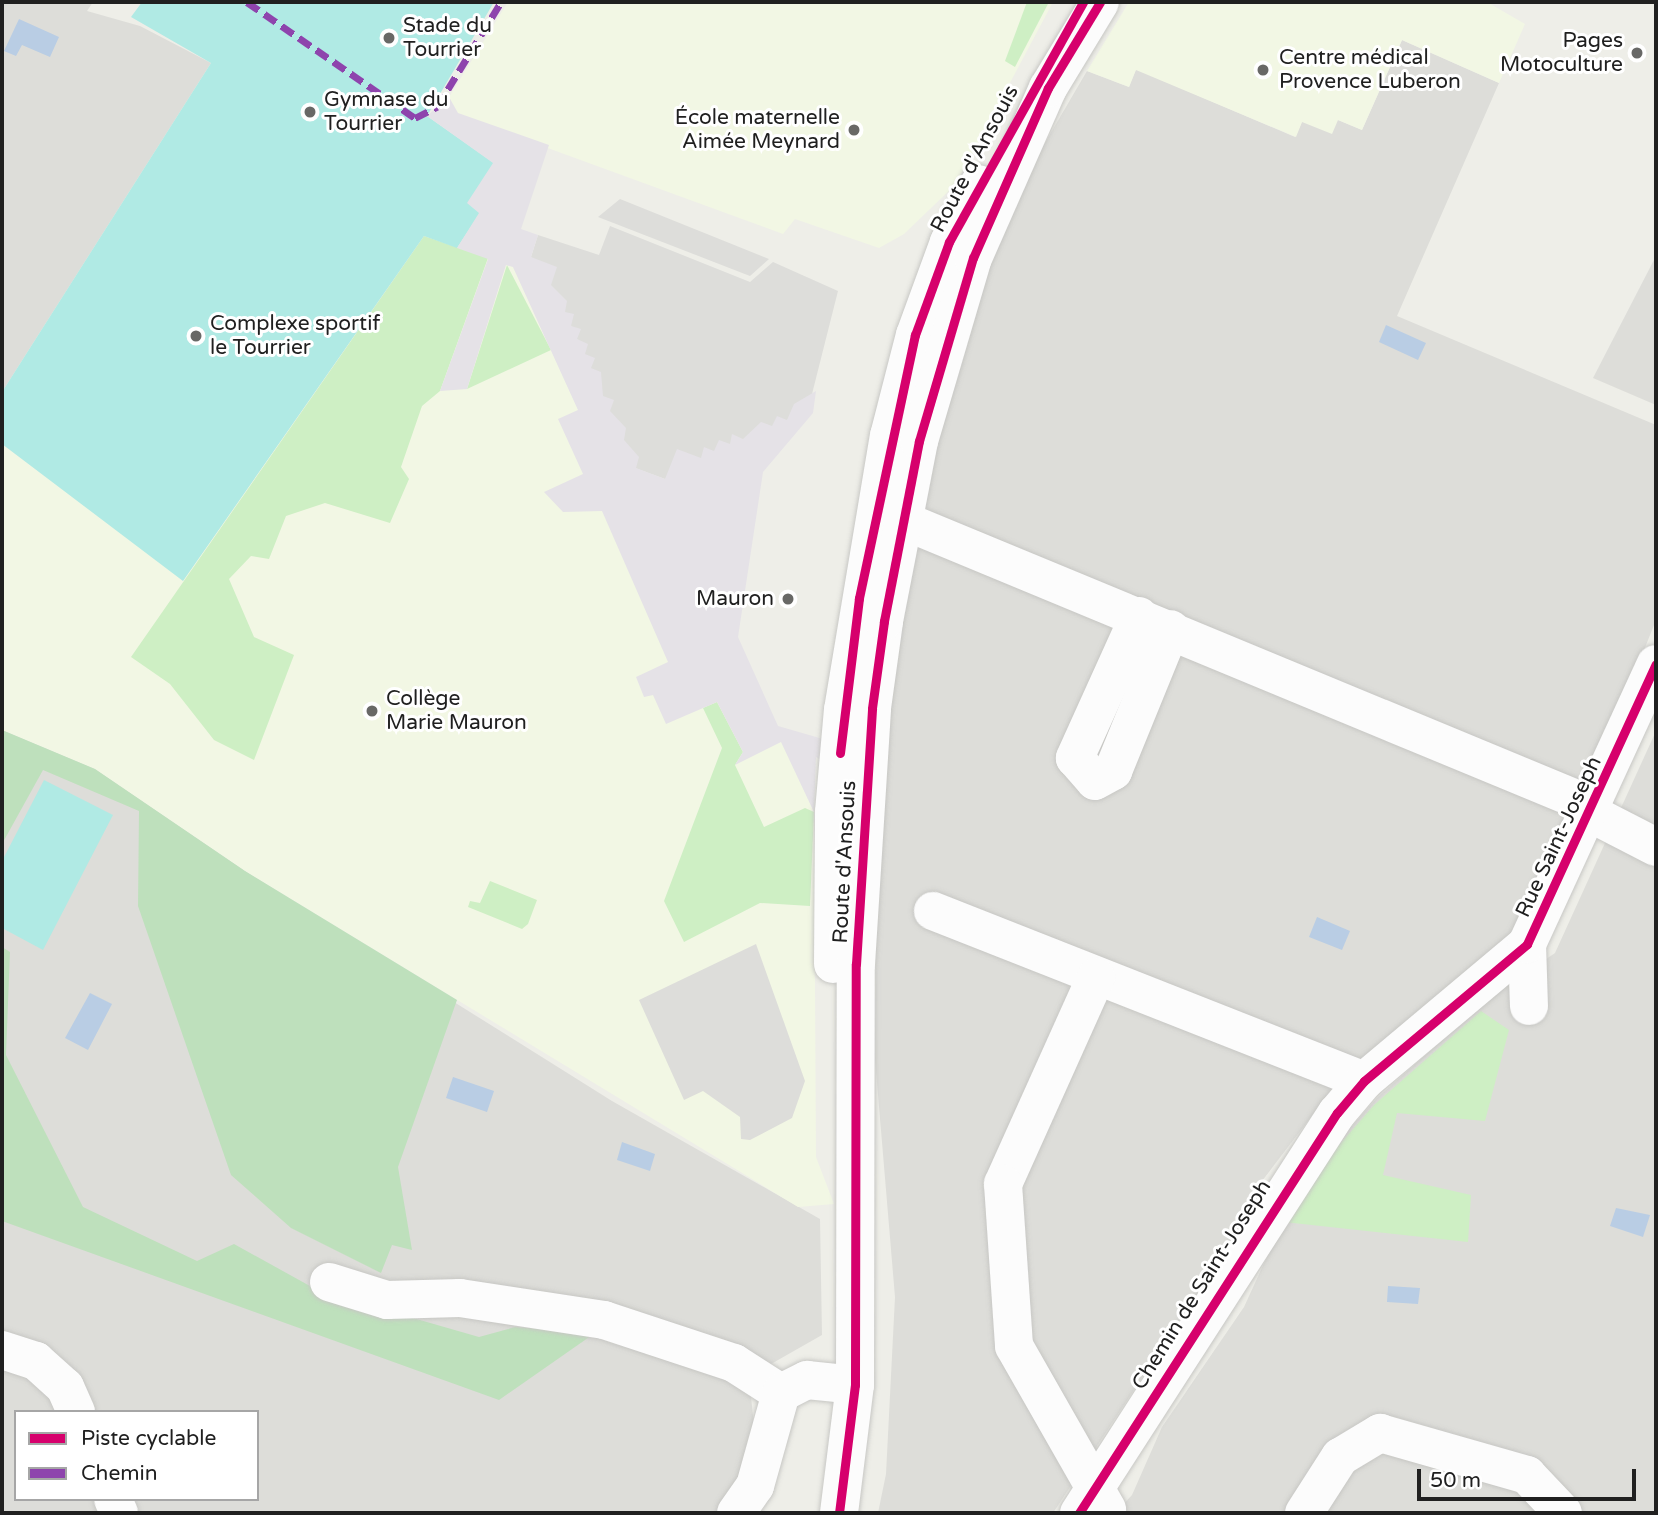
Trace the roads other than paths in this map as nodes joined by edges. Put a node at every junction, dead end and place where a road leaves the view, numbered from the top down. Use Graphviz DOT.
graph roads {
  1 [pos="1083,2"];
  2 [pos="1100,2"];
  3 [pos="902,520"];
  4 [pos="1656,664"];
  5 [pos="858,709"];
  6 [pos="1592,809"];
  7 [pos="1656,846"];
  8 [pos="933,911"];
  9 [pos="1527,944"];
  10 [pos="1096,977"];
  11 [pos="1529,1006"];
  12 [pos="1364,1081"];
  13 [pos="329,1282"];
  14 [pos="2,1350"];
  15 [pos="855,1385"];
  16 [pos="781,1393"];
  17 [pos="75,1410"];
  18 [pos="1094,1506"];
  19 [pos="736,1513"];
  20 [pos="839,1513"];
  21 [pos="1304,1513"];
  22 [pos="1563,1513"];
  1 -- 5 [label="street, Route d'Ansouis"];
  2 -- 3 [label="street, Route d'Ansouis"];
  3 -- 5 [label="street, Route d'Ansouis"];
  3 -- 6 [label="street"];
  4 -- 6 [label="street, Rue Saint-Joseph"];
  5 -- 15 [label="street, Route d'Ansouis"];
  6 -- 7 [label="street"];
  6 -- 9 [label="street, Rue Saint-Joseph"];
  8 -- 10 [label="street"];
  9 -- 11 [label="street"];
  9 -- 12 [label="street, Rue Saint-Joseph"];
  10 -- 12 [label="street"];
  10 -- 18 [label="street"];
  12 -- 18 [label="street, Chemin de Saint-Joseph"];
  13 -- 16 [label="street"];
  14 -- 17 [label="street"];
  15 -- 16 [label="street"];
  15 -- 20 [label="street, Route d'Ansouis"];
  16 -- 19 [label="street"];
  21 -- 22 [label="street"];
}
